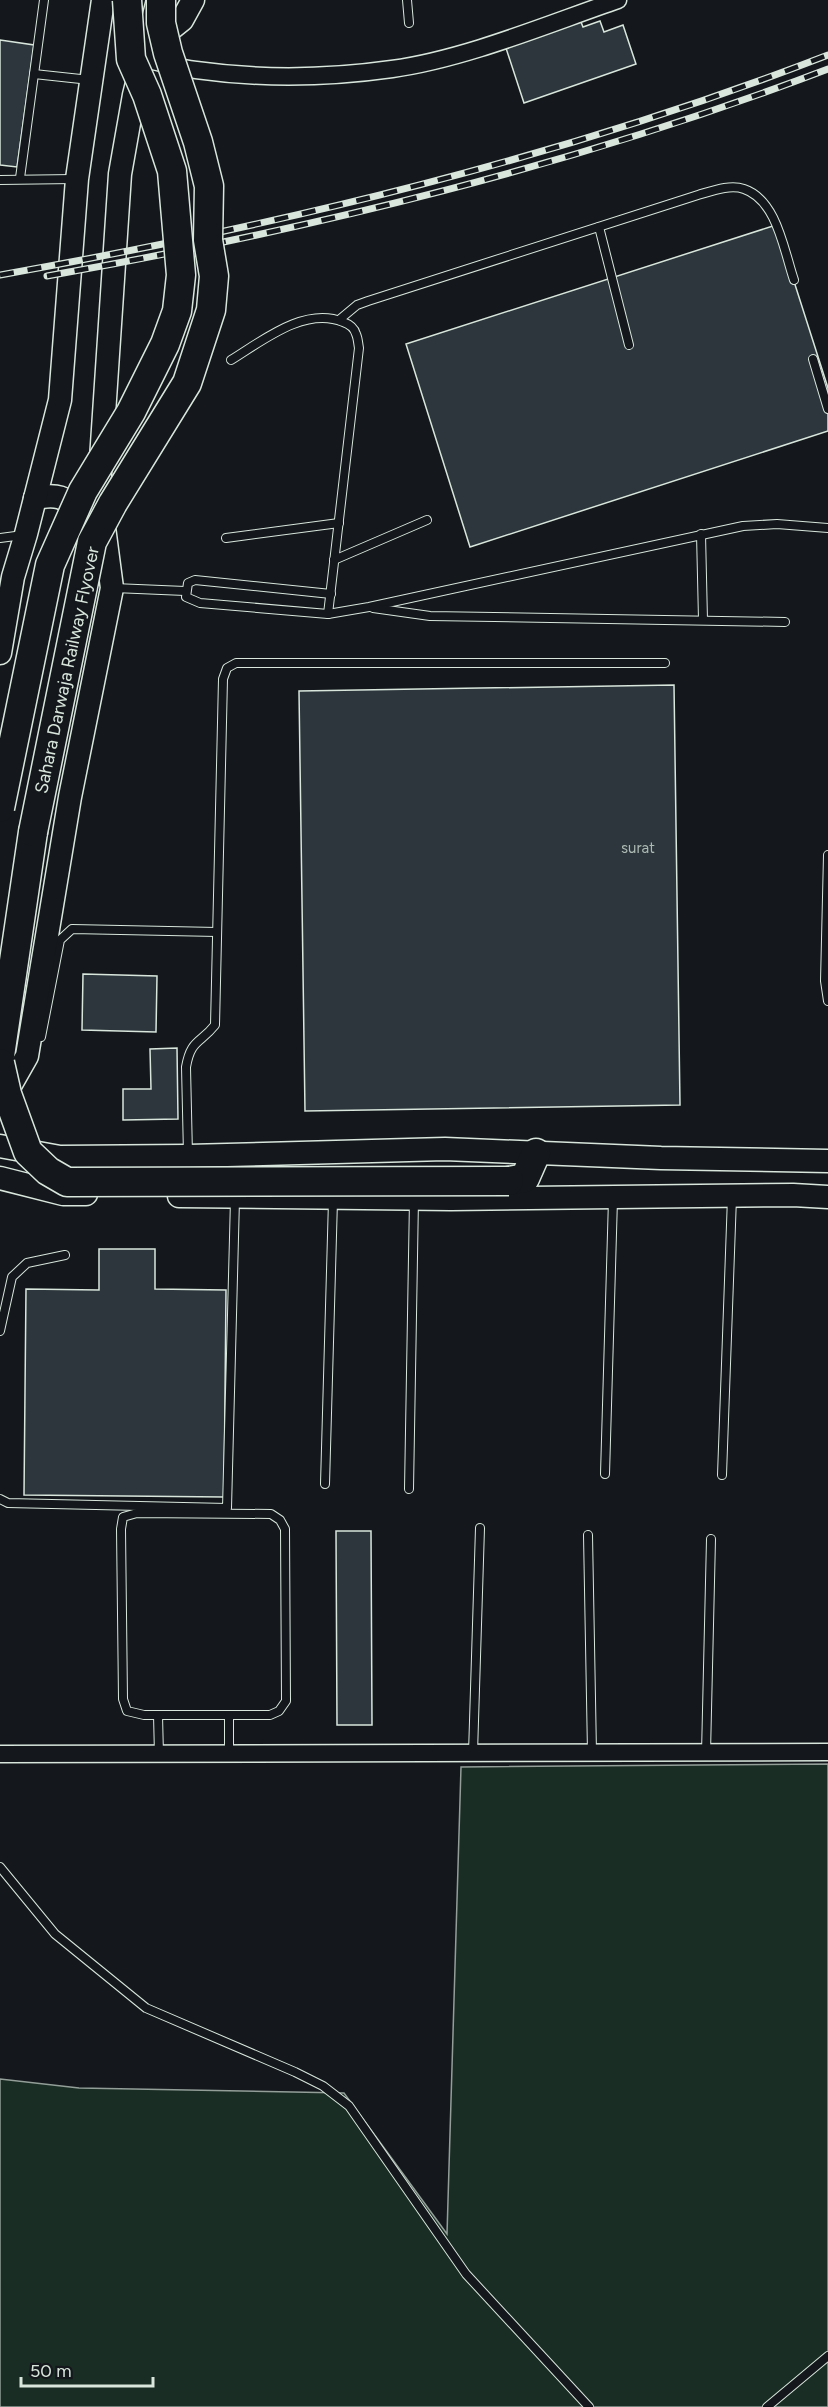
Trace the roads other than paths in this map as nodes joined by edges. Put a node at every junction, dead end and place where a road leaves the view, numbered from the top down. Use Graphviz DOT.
graph roads {
  1 [pos="44,0"];
  2 [pos="103,0"];
  3 [pos="126,0"];
  4 [pos="147,0"];
  5 [pos="160,0"];
  6 [pos="194,0"];
  7 [pos="407,0"];
  8 [pos="618,0"];
  9 [pos="569,8"];
  10 [pos="409,23"];
  11 [pos="144,55"];
  12 [pos="34,74"];
  13 [pos="90,81"];
  14 [pos="20,178"];
  15 [pos="77,179"];
  16 [pos="0,180"];
  17 [pos="599,226"];
  18 [pos="208,240"];
  19 [pos="794,280"];
  20 [pos="339,320"];
  21 [pos="629,345"];
  22 [pos="813,359"];
  23 [pos="231,360"];
  24 [pos="828,409"];
  25 [pos="35,498"];
  26 [pos="427,519"];
  27 [pos="339,523"];
  28 [pos="828,528"];
  29 [pos="105,532"];
  30 [pos="26,534"];
  31 [pos="701,534"];
  32 [pos="0,538"];
  33 [pos="226,538"];
  34 [pos="334,560"];
  35 [pos="112,588"];
  36 [pos="186,591"];
  37 [pos="331,594"];
  38 [pos="369,607"];
  39 [pos="328,614"];
  40 [pos="703,620"];
  41 [pos="785,622"];
  42 [pos="0,652"];
  43 [pos="665,663"];
  44 [pos="0,808"];
  45 [pos="828,855"];
  46 [pos="828,867"];
  47 [pos="217,932"];
  48 [pos="828,1001"];
  49 [pos="14,1056"];
  50 [pos="0,1063"];
  51 [pos="0,1104"];
  52 [pos="0,1146"];
  53 [pos="28,1152"];
  54 [pos="537,1153"];
  55 [pos="188,1156"];
  56 [pos="828,1161"];
  57 [pos="0,1178"];
  58 [pos="235,1196"];
  59 [pos="732,1196"];
  60 [pos="828,1197"];
  61 [pos="333,1198"];
  62 [pos="414,1198"];
  63 [pos="614,1198"];
  64 [pos="65,1255"];
  65 [pos="0,1331"];
  66 [pos="606,1474"];
  67 [pos="722,1475"];
  68 [pos="325,1484"];
  69 [pos="409,1489"];
  70 [pos="0,1499"];
  71 [pos="480,1528"];
  72 [pos="588,1535"];
  73 [pos="711,1539"];
  74 [pos="158,1715"];
  75 [pos="230,1715"];
  76 [pos="828,1752"];
  77 [pos="473,1753"];
  78 [pos="592,1753"];
  79 [pos="706,1753"];
  80 [pos="0,1754"];
  81 [pos="159,1755"];
  82 [pos="229,1755"];
  83 [pos="0,1867"];
  84 [pos="828,2356"];
  85 [pos="589,2407"];
  86 [pos="767,2407"];
  1 -- 12 [label="lane"];
  2 -- 13 [label="street"];
  3 -- 44 [label="highway, Sahara Darwaja Railway Flyover, bridge"];
  4 -- 18 [label="highway, Sahara Darwaja Railway Flyover"];
  5 -- 11 [label="street"];
  5 -- 18 [label="highway, Sahara Darwaja Railway Flyover, bridge"];
  6 -- 11 [label="street"];
  7 -- 10 [label="lane"];
  8 -- 9 [label="street"];
  9 -- 11 [label="street"];
  11 -- 29 [label="street"];
  12 -- 13 [label="lane"];
  12 -- 14 [label="lane"];
  13 -- 15 [label="street"];
  14 -- 15 [label="lane"];
  14 -- 16 [label="lane"];
  15 -- 25 [label="street"];
  17 -- 19 [label="lane"];
  17 -- 20 [label="lane"];
  17 -- 21 [label="lane"];
  18 -- 49 [label="highway, Sahara Darwaja Railway Flyover, bridge"];
  20 -- 23 [label="lane"];
  20 -- 27 [label="lane"];
  22 -- 24 [label="lane"];
  25 -- 29 [label="street"];
  25 -- 30 [label="street"];
  26 -- 34 [label="lane"];
  27 -- 33 [label="lane"];
  27 -- 34 [label="lane"];
  28 -- 31 [label="lane"];
  29 -- 35 [label="street"];
  30 -- 32 [label="lane"];
  30 -- 42 [label="street"];
  31 -- 38 [label="lane"];
  31 -- 40 [label="lane"];
  34 -- 37 [label="lane"];
  35 -- 36 [label="lane"];
  35 -- 49 [label="street"];
  36 -- 37 [label="lane"];
  36 -- 39 [label="lane"];
  37 -- 39 [label="lane"];
  38 -- 39 [label="lane"];
  38 -- 40 [label="lane"];
  40 -- 41 [label="lane"];
  43 -- 47 [label="lane"];
  45 -- 46 [label="lane"];
  46 -- 48 [label="lane"];
  47 -- 49 [label="lane"];
  47 -- 55 [label="lane"];
  49 -- 51 [label="street"];
  50 -- 53 [label="highway, bridge"];
  52 -- 53 [label="street"];
  53 -- 54 [label="highway, bridge"];
  53 -- 55 [label="street"];
  54 -- 55 [label="street"];
  54 -- 56 [label="street"];
  57 -- 58 [label="street"];
  58 -- 61 [label="street"];
  58 -- 70 [label="lane"];
  59 -- 60 [label="street"];
  59 -- 63 [label="street"];
  59 -- 67 [label="lane"];
  61 -- 62 [label="street"];
  61 -- 68 [label="lane"];
  62 -- 63 [label="street"];
  62 -- 69 [label="lane"];
  63 -- 66 [label="lane"];
  64 -- 65 [label="lane"];
  71 -- 77 [label="lane"];
  72 -- 78 [label="lane"];
  73 -- 79 [label="lane"];
  74 -- 75 [label="lane"];
  74 -- 75 [label="lane"];
  74 -- 81 [label="lane"];
  75 -- 82 [label="lane"];
  76 -- 79 [label="street"];
  77 -- 78 [label="street"];
  77 -- 82 [label="street"];
  78 -- 79 [label="street"];
  80 -- 81 [label="street"];
  81 -- 82 [label="street"];
  83 -- 85 [label="lane"];
  84 -- 86 [label="lane"];
}
